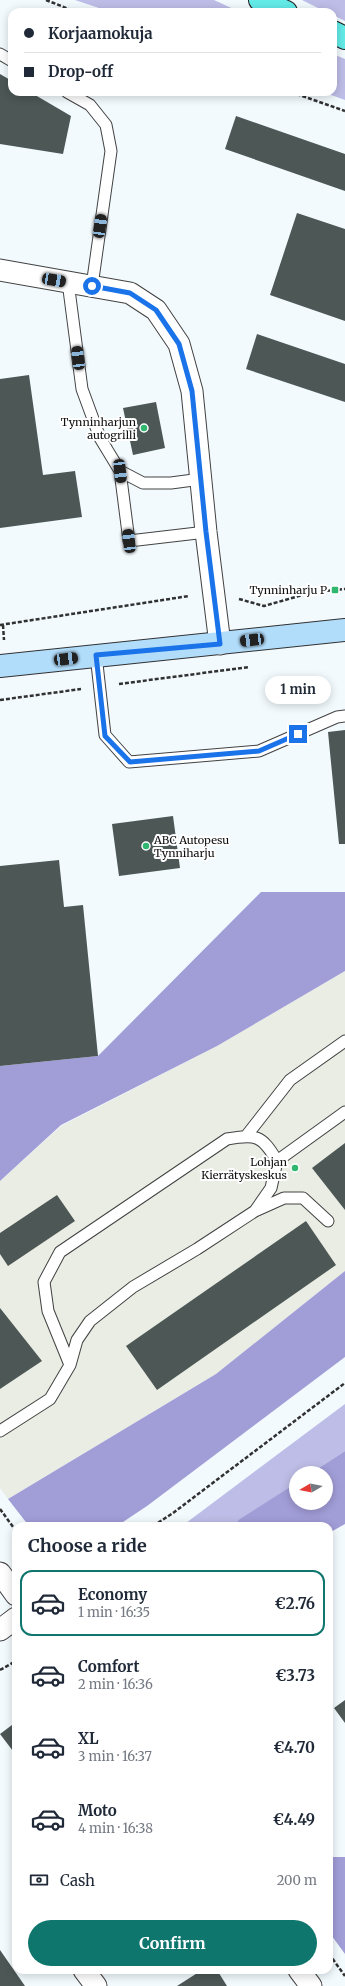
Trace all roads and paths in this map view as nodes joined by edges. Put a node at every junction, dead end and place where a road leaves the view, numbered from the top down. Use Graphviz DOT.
graph roads {
  1 [pos="46,0"];
  2 [pos="260,0"];
  3 [pos="66,8"];
  4 [pos="277,8"];
  5 [pos="74,96"];
  6 [pos="302,96"];
  7 [pos="345,111"];
  8 [pos="0,270"];
  9 [pos="68,282"];
  10 [pos="92,286"];
  11 [pos="120,471"];
  12 [pos="201,479"];
  13 [pos="206,532"];
  14 [pos="345,589"];
  15 [pos="214,593"];
  16 [pos="0,625"];
  17 [pos="345,630"];
  18 [pos="220,644"];
  19 [pos="96,655"];
  20 [pos="0,666"];
  21 [pos="255,667"];
  22 [pos="100,687"];
  23 [pos="0,700"];
  24 [pos="345,716"];
  25 [pos="345,1041"];
  26 [pos="345,1112"];
  27 [pos="247,1135"];
  28 [pos="277,1161"];
  29 [pos="255,1211"];
  30 [pos="328,1221"];
  31 [pos="70,1365"];
  32 [pos="345,1383"];
  33 [pos="0,1431"];
  34 [pos="0,1509"];
  35 [pos="159,1522"];
  36 [pos="12,1526"];
  37 [pos="0,1573"];
  38 [pos="12,1590"];
  39 [pos="12,1621"];
  40 [pos="0,1630"];
  41 [pos="12,1663"];
  42 [pos="0,1670"];
  43 [pos="333,1959"];
  44 [pos="87,1974"];
  45 [pos="302,1974"];
  46 [pos="345,1975"];
  47 [pos="96,1986"];
  48 [pos="311,1986"];
  1 -- 3 [label="path"];
  2 -- 4 [label="highway"];
  5 -- 10 [label="lane"];
  6 -- 7 [label="path"];
  8 -- 9 [label="street"];
  9 -- 10 [label="street"];
  9 -- 11 [label="lane"];
  10 -- 12 [label="street"];
  11 -- 12 [label="lane"];
  11 -- 13 [label="lane"];
  12 -- 13 [label="street"];
  13 -- 15 [label="street"];
  14 -- 15 [label="path"];
  15 -- 16 [label="path"];
  15 -- 18 [label="street"];
  17 -- 18 [label="main road"];
  18 -- 19 [label="main road"];
  19 -- 20 [label="main road"];
  19 -- 22 [label="lane"];
  21 -- 22 [label="path"];
  22 -- 23 [label="path"];
  22 -- 24 [label="lane"];
  25 -- 27 [label="lane"];
  26 -- 28 [label="lane"];
  27 -- 28 [label="lane"];
  27 -- 31 [label="lane"];
  28 -- 29 [label="lane"];
  29 -- 30 [label="lane"];
  29 -- 31 [label="lane"];
  31 -- 33 [label="lane"];
  32 -- 35 [label="path"];
  34 -- 36 [label="path"];
  37 -- 38 [label="street"];
  39 -- 40 [label="street"];
  41 -- 42 [label="path"];
  43 -- 46 [label="path"];
  44 -- 47 [label="street"];
  45 -- 48 [label="street"];
}
